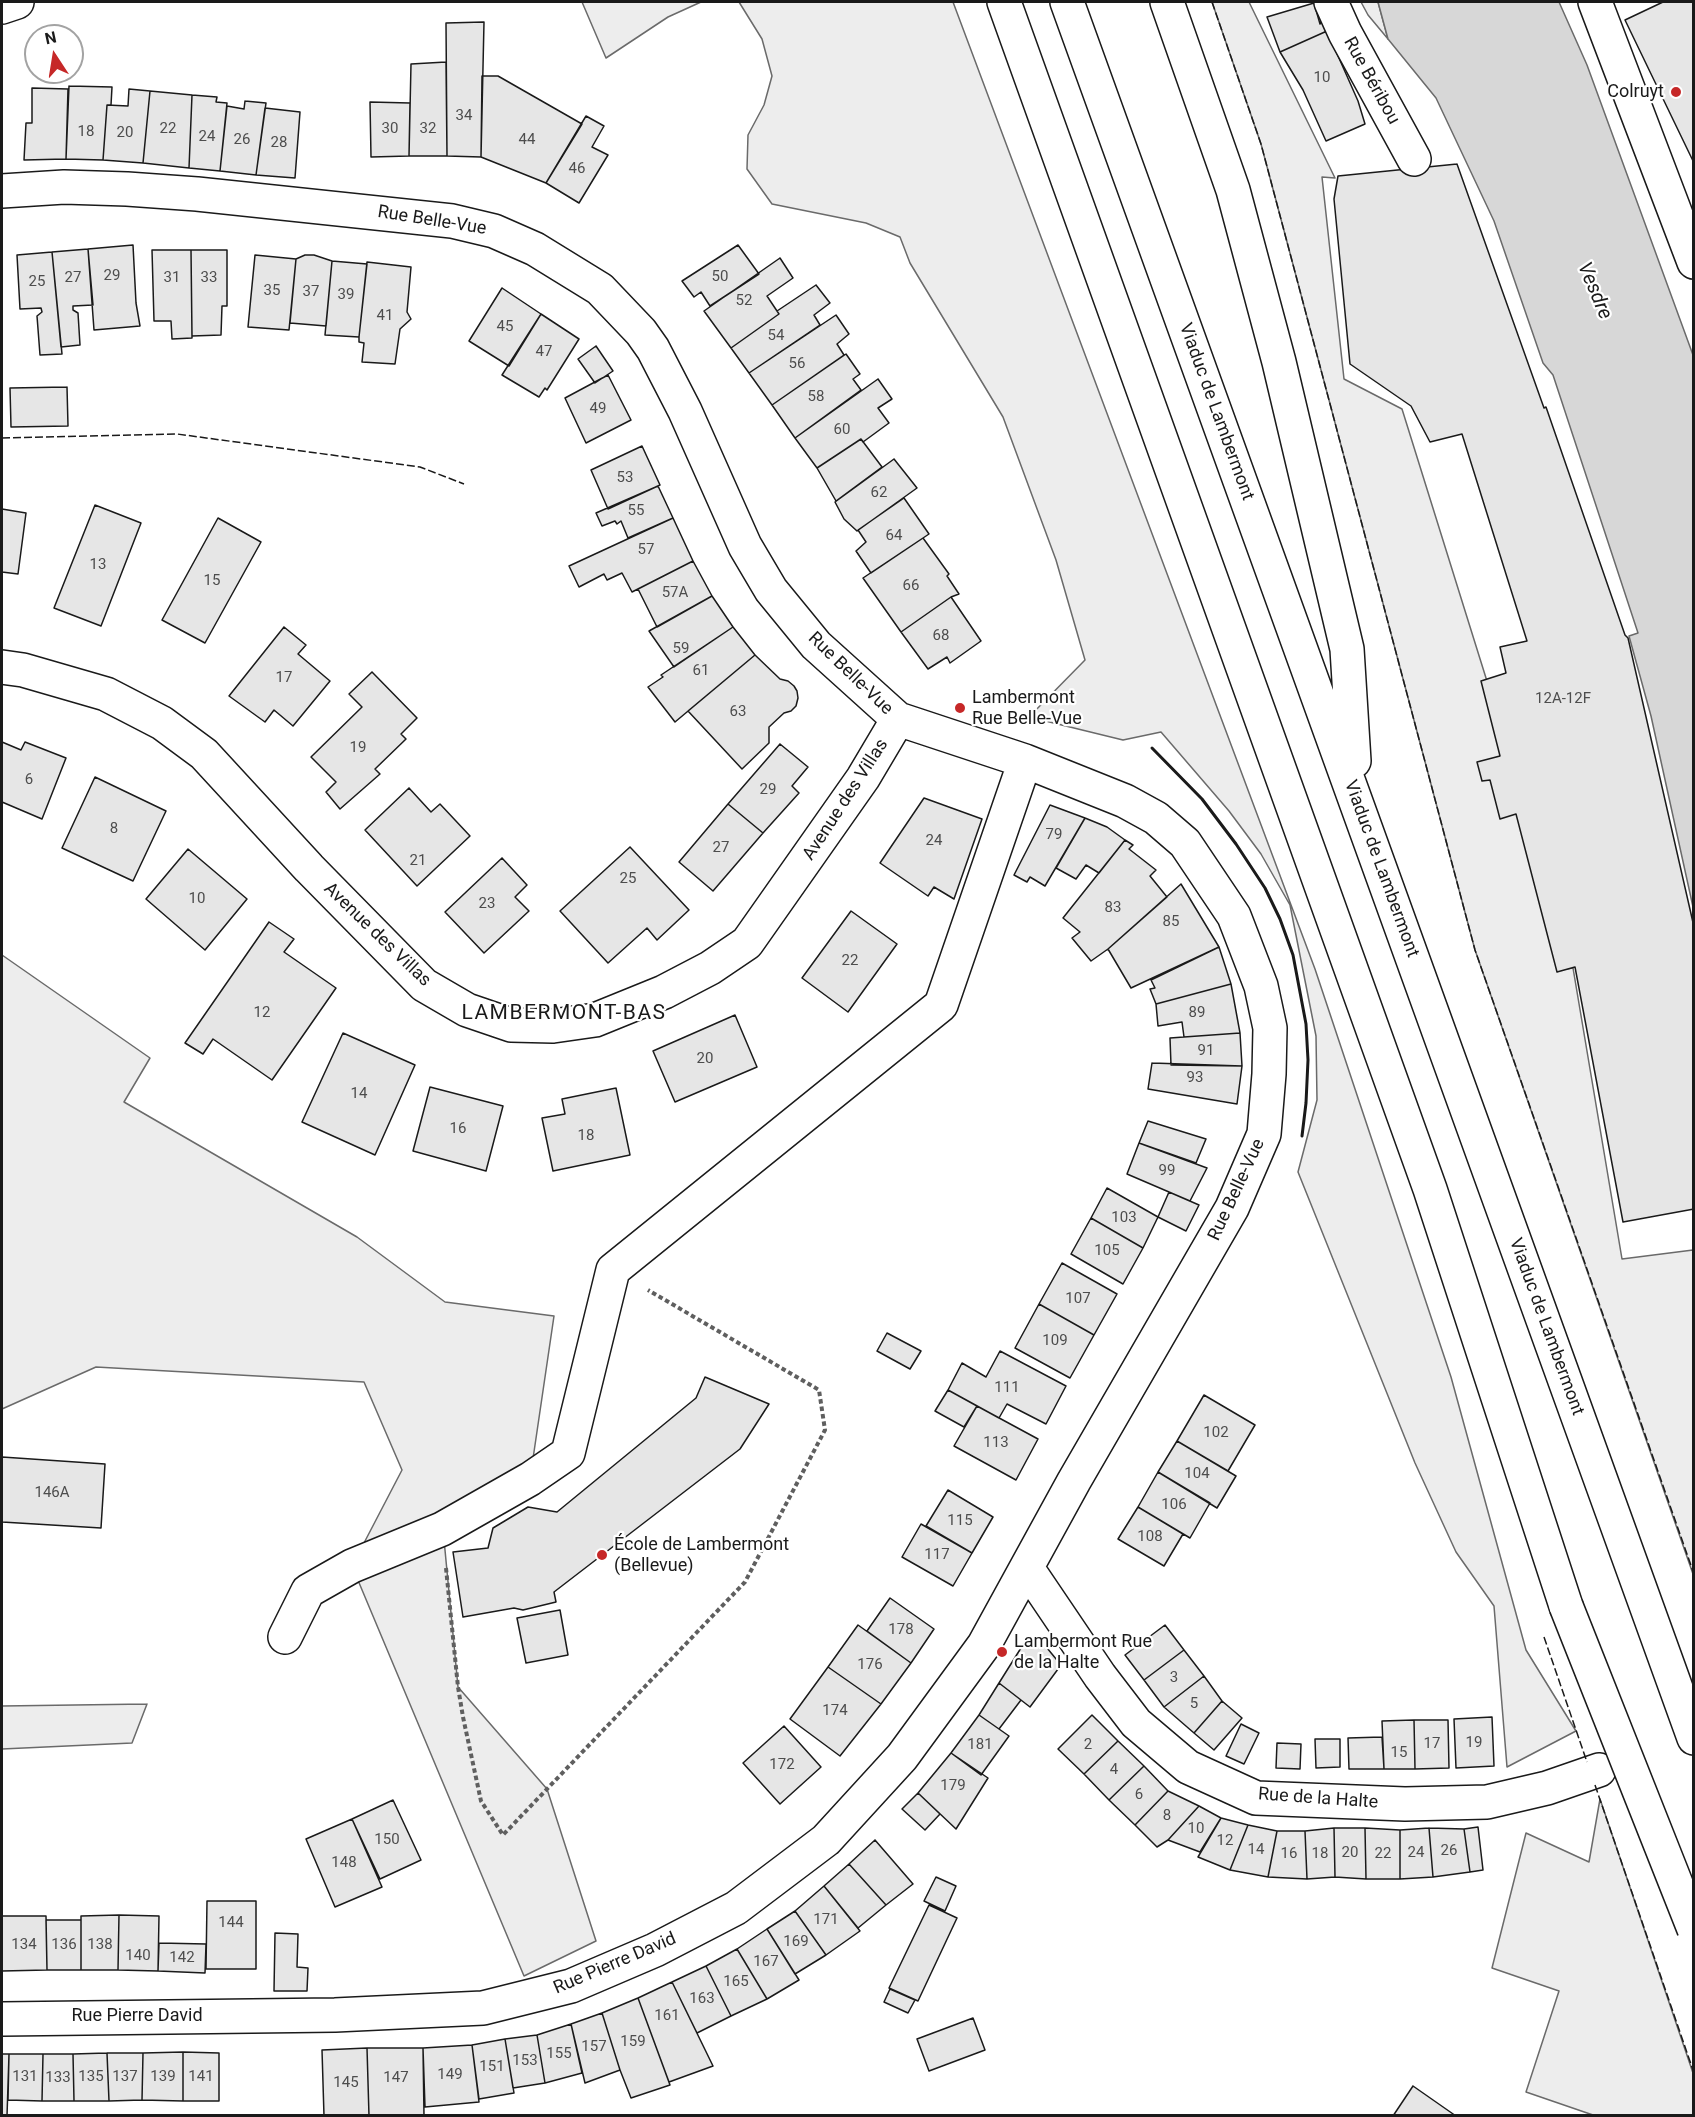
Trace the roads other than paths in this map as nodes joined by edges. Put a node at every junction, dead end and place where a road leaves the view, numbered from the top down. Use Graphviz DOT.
graph roads {
  1 [pos="16,2"];
  2 [pos="1004,2"];
  3 [pos="1067,2"];
  4 [pos="1167,2"];
  5 [pos="1331,2"];
  6 [pos="1595,2"];
  7 [pos="2,7"];
  8 [pos="1414,159"];
  9 [pos="2,190"];
  10 [pos="1694,262"];
  11 [pos="2,667"];
  12 [pos="898,719"];
  13 [pos="1025,760"];
  14 [pos="1356,799"];
  15 [pos="1027,1568"];
  16 [pos="285,1637"];
  17 [pos="1694,1738"];
  18 [pos="1599,1770"];
  19 [pos="1694,1929"];
  20 [pos="2,2019"];
  1 -- 7 [label="main road"];
  2 -- 19 [label="main road, bridge"];
  3 -- 14 [label="main road, Viaduc de Lambermont"];
  4 -- 14 [label="main road"];
  5 -- 8 [label="main road, Rue Béribou"];
  6 -- 10 [label="main road"];
  9 -- 12 [label="main road, Rue Belle-Vue"];
  11 -- 12 [label="main road, Avenue des Villas"];
  12 -- 13 [label="main road, Rue Belle-Vue"];
  13 -- 15 [label="main road, Rue Belle-Vue"];
  13 -- 16 [label="main road"];
  14 -- 17 [label="main road, Viaduc de Lambermont"];
  15 -- 18 [label="main road, Rue de la Halte"];
  15 -- 20 [label="main road, Rue Pierre David"];
}
